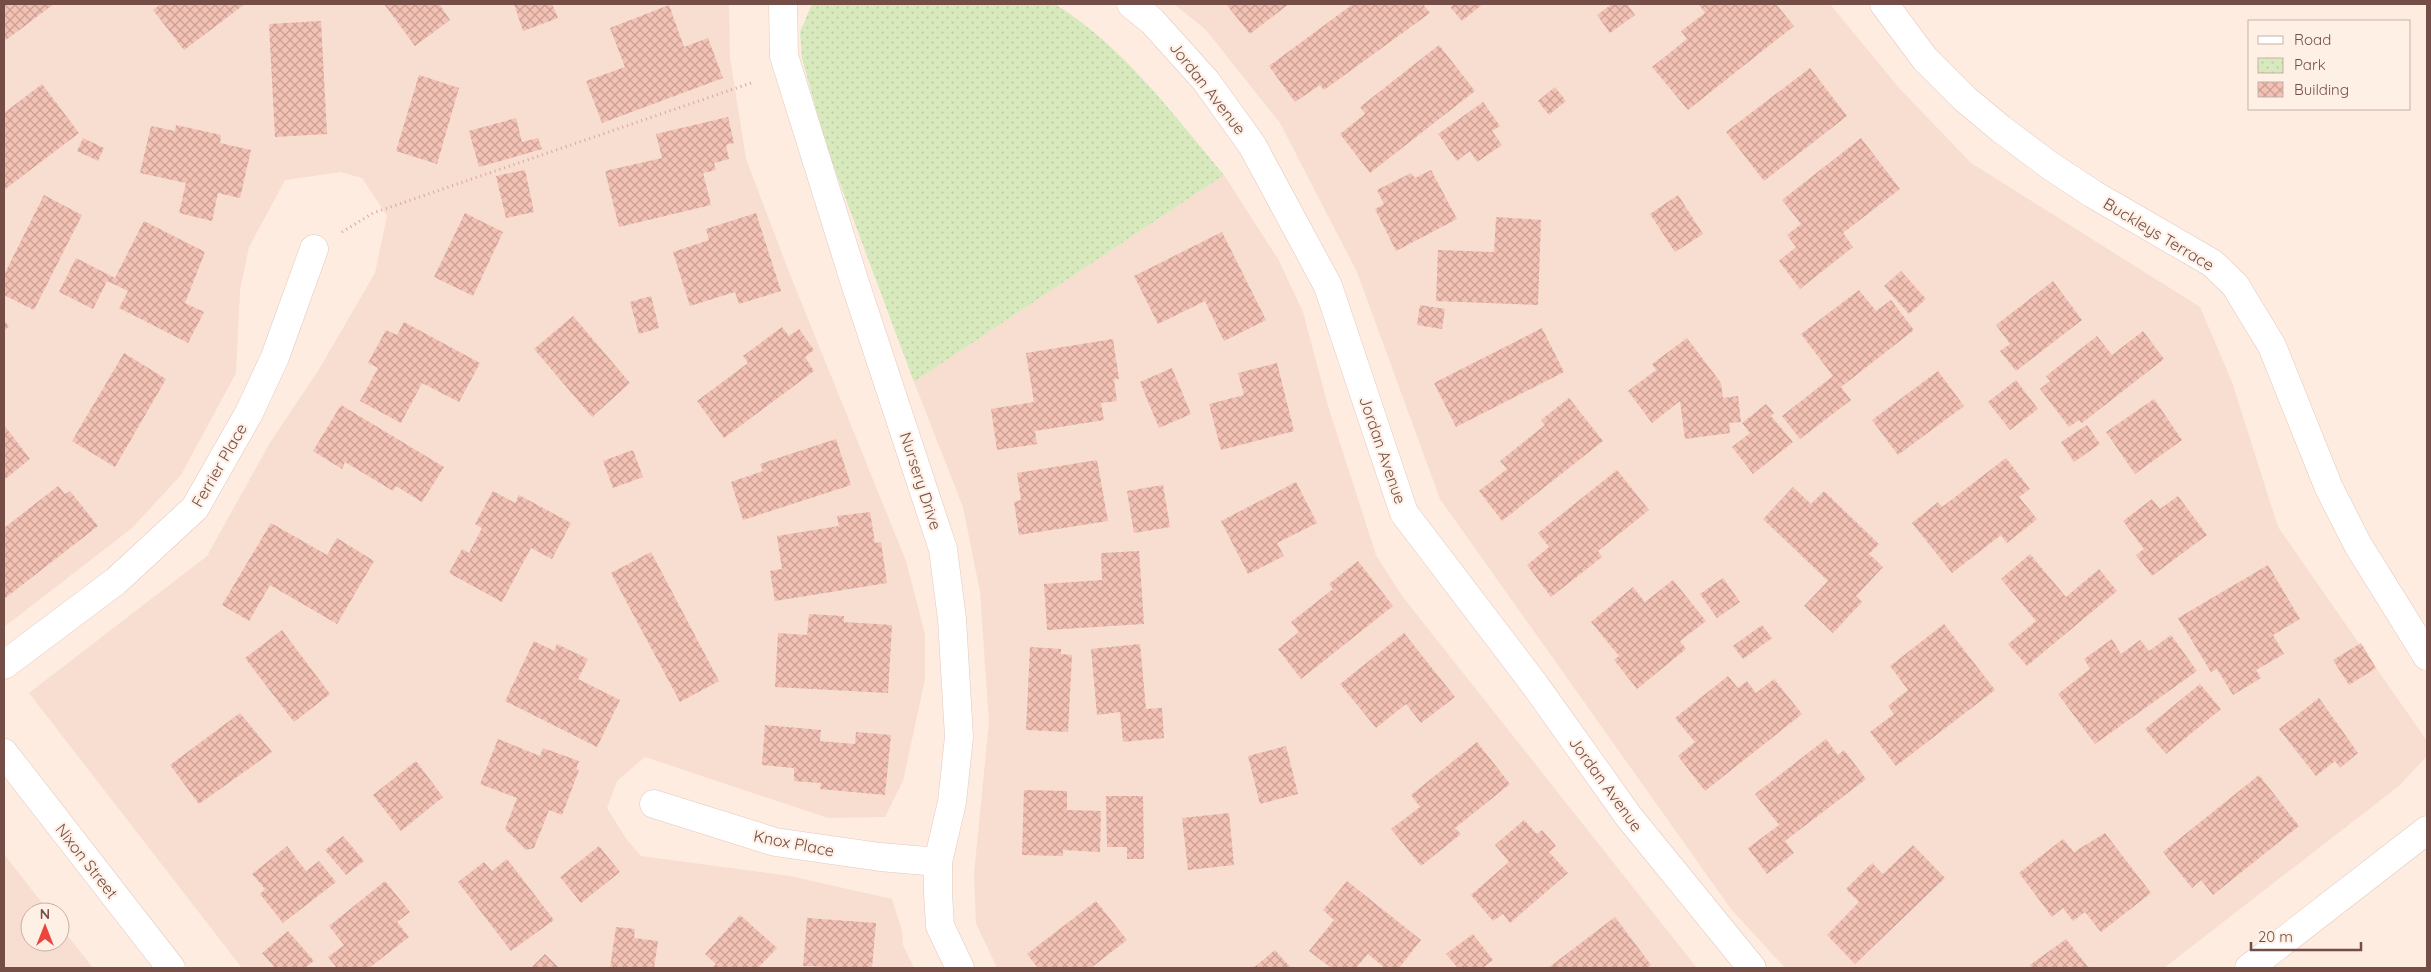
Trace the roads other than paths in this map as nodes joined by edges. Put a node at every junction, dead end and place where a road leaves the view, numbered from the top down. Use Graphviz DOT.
graph roads {
  1 [pos="783,4"];
  2 [pos="1131,4"];
  3 [pos="1884,4"];
  4 [pos="314,249"];
  5 [pos="2427,656"];
  6 [pos="4,665"];
  7 [pos="4,753"];
  8 [pos="654,804"];
  9 [pos="2427,830"];
  10 [pos="938,862"];
  11 [pos="171,968"];
  12 [pos="960,968"];
  13 [pos="1752,968"];
  14 [pos="2249,968"];
  1 -- 10 [label="street, Nursery Drive"];
  2 -- 13 [label="street, Jordan Avenue"];
  3 -- 5 [label="street, Buckleys Terrace"];
  4 -- 6 [label="street, Ferrier Place"];
  7 -- 11 [label="street, Nixon Street"];
  8 -- 10 [label="street, Knox Place"];
  9 -- 14 [label="street"];
  10 -- 12 [label="street, Nursery Drive"];
}
